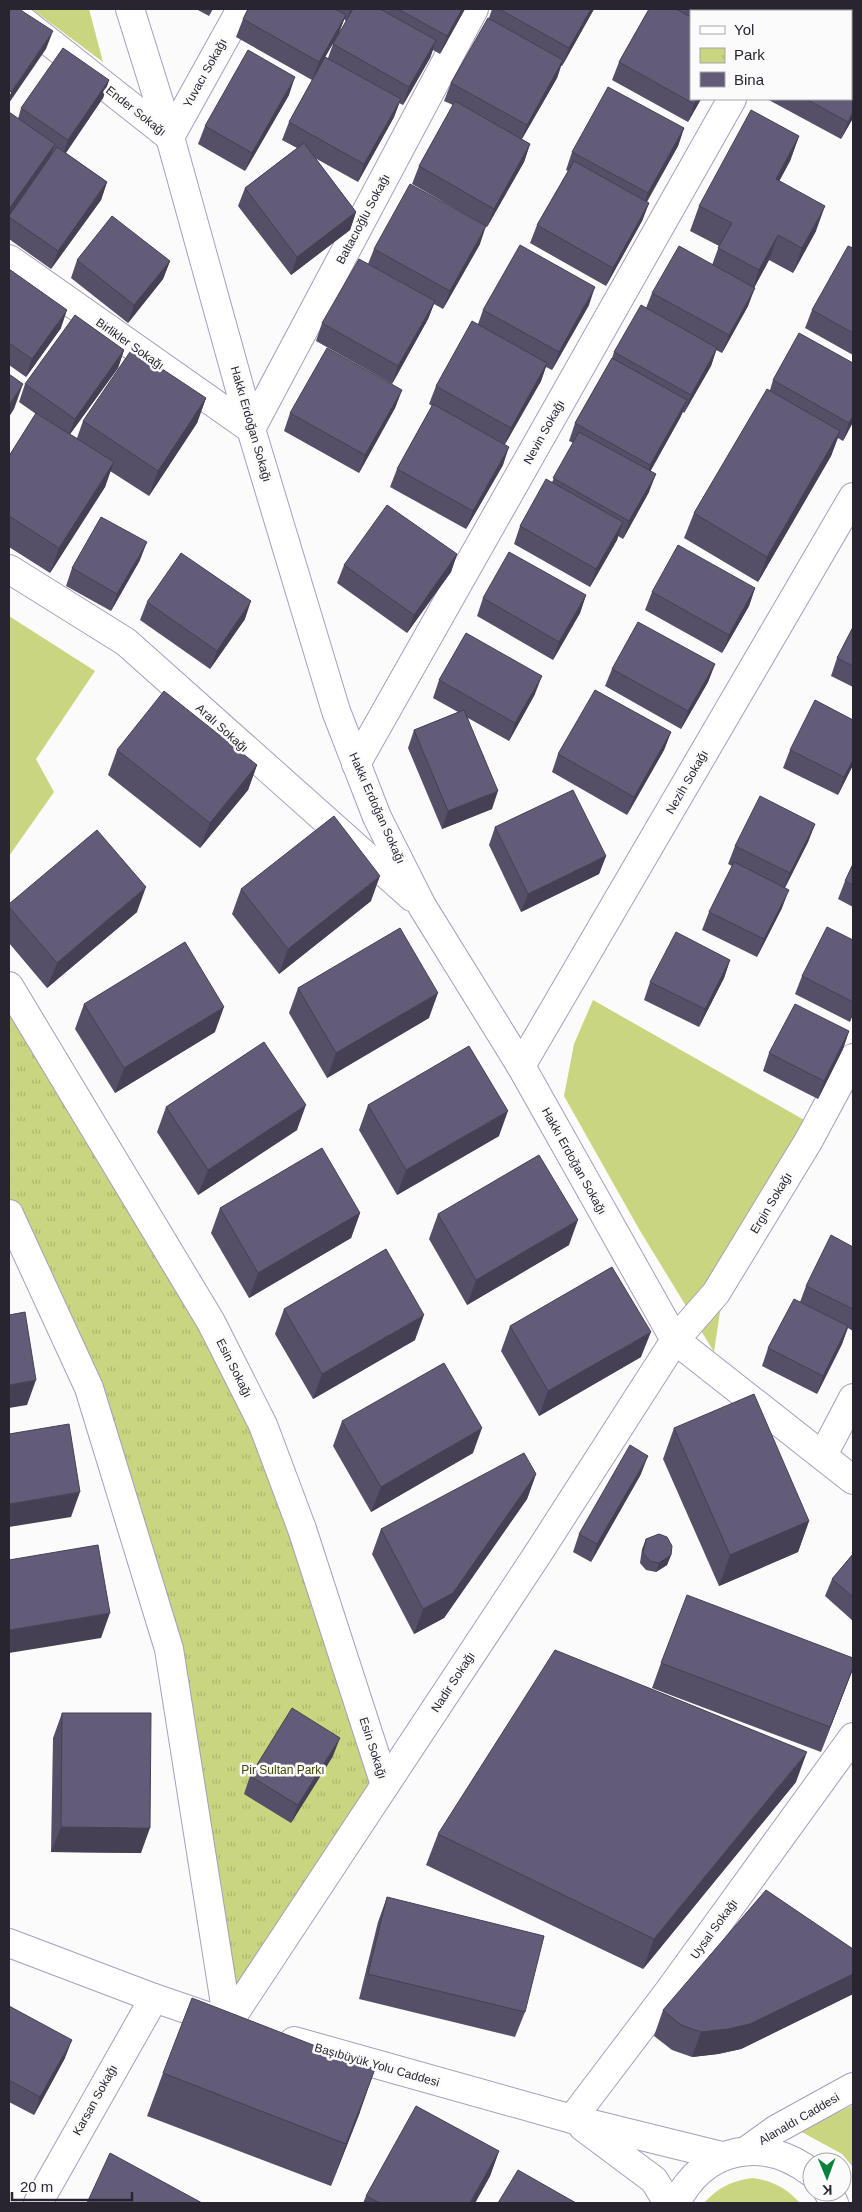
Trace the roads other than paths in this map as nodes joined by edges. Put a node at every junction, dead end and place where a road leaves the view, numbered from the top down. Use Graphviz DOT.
graph roads {
  1 [pos="130,9"];
  2 [pos="241,9"];
  3 [pos="474,9"];
  4 [pos="9,10"];
  5 [pos="731,100"];
  6 [pos="170,137"];
  7 [pos="9,259"];
  8 [pos="252,429"];
  9 [pos="853,497"];
  10 [pos="9,569"];
  11 [pos="356,764"];
  12 [pos="422,906"];
  13 [pos="9,986"];
  14 [pos="853,1058"];
  15 [pos="521,1066"];
  16 [pos="9,1214"];
  17 [pos="675,1340"];
  18 [pos="853,1398"];
  19 [pos="823,1455"];
  20 [pos="853,1480"];
  21 [pos="853,1737"];
  22 [pos="385,1785"];
  23 [pos="9,1943"];
  24 [pos="154,1998"];
  25 [pos="228,2023"];
  26 [pos="853,2088"];
  27 [pos="572,2119"];
  28 [pos="734,2154"];
  29 [pos="802,2165"];
  30 [pos="38,2203"];
  31 [pos="668,2203"];
  32 [pos="676,2203"];
  1 -- 6 [label="street, Hakkı Erdoğan Sokağı"];
  2 -- 6 [label="street, Yuvacı Sokağı"];
  3 -- 8 [label="street, Baltacıoğlu Sokağı"];
  4 -- 6 [label="street, Ender Sokağı"];
  5 -- 11 [label="street, Nevin Sokağı"];
  6 -- 8 [label="street, Hakkı Erdoğan Sokağı"];
  7 -- 8 [label="street, Birlikler Sokağı"];
  8 -- 11 [label="street, Hakkı Erdoğan Sokağı"];
  9 -- 15 [label="street, Nezih Sokağı"];
  10 -- 12 [label="street, Aralı Sokağı"];
  11 -- 12 [label="street, Hakkı Erdoğan Sokağı"];
  12 -- 15 [label="street, Hakkı Erdoğan Sokağı"];
  13 -- 22 [label="street, Esin Sokağı"];
  14 -- 17 [label="street, Ergin Sokağı"];
  15 -- 17 [label="street, Hakkı Erdoğan Sokağı"];
  16 -- 25 [label="street"];
  17 -- 19 [label="street, Hakkı Erdoğan Sokağı"];
  17 -- 22 [label="street, Nadir Sokağı"];
  18 -- 19 [label="street"];
  19 -- 20 [label="street, Hakkı Erdoğan Sokağı"];
  21 -- 27 [label="street, Uysal Sokağı"];
  22 -- 25 [label="street, Nadir Sokağı"];
  23 -- 24 [label="street, Başıbüyük Yolu Caddesi"];
  24 -- 25 [label="street, Başıbüyük Yolu Caddesi"];
  24 -- 30 [label="street, Karsan Sokağı"];
  25 -- 27 [label="street, Başıbüyük Yolu Caddesi"];
  26 -- 28 [label="street, Alanaldı Caddesi"];
  27 -- 28 [label="street, Başıbüyük Yolu Caddesi"];
  27 -- 31 [label="street"];
  28 -- 29 [label="street, Başıbüyük Yolu Caddesi"];
  28 -- 32 [label="street, Alanaldı Caddesi"];
}
